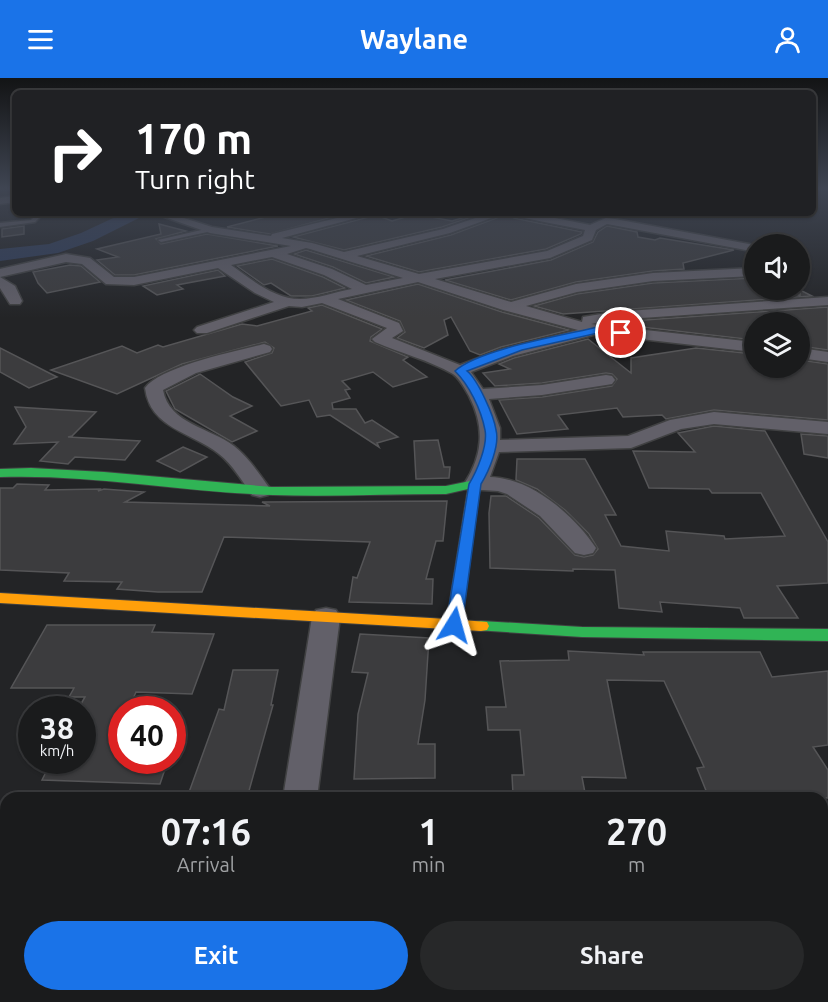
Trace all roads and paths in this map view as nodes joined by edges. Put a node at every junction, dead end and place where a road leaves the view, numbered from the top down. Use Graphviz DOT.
graph roads {
  1 [pos="200,232"];
  2 [pos="226,232"];
  3 [pos="291,232"];
  4 [pos="441,232"];
  5 [pos="590,232"];
  6 [pos="668,232"];
  7 [pos="269,238"];
  8 [pos="161,240"];
  9 [pos="312,246"];
  10 [pos="744,247"];
  11 [pos="274,254"];
  12 [pos="345,255"];
  13 [pos="221,264"];
  14 [pos="744,272"];
  15 [pos="0,273"];
  16 [pos="421,278"];
  17 [pos="0,281"];
  18 [pos="364,290"];
  19 [pos="325,299"];
  20 [pos="15,301"];
  21 [pos="828,301"];
  22 [pos="287,302"];
  23 [pos="508,307"];
  24 [pos="202,330"];
  25 [pos="569,331"];
  26 [pos="744,346"];
  27 [pos="264,350"];
  28 [pos="810,354"];
  29 [pos="828,357"];
  30 [pos="460,371"];
  31 [pos="606,380"];
  32 [pos="477,395"];
  33 [pos="828,428"];
  34 [pos="489,446"];
  35 [pos="0,473"];
  36 [pos="475,484"];
  37 [pos="260,490"];
  38 [pos="584,548"];
  39 [pos="0,598"];
  40 [pos="326,617"];
  41 [pos="454,625"];
  42 [pos="828,635"];
  43 [pos="301,792"];
  1 -- 8 [label="lane"];
  2 -- 7 [label="street"];
  3 -- 7 [label="street"];
  4 -- 12 [label="street"];
  5 -- 16 [label="street"];
  6 -- 10 [label="street"];
  7 -- 9 [label="street"];
  9 -- 11 [label="street"];
  9 -- 12 [label="street"];
  11 -- 13 [label="street"];
  11 -- 18 [label="street"];
  12 -- 16 [label="street"];
  13 -- 15 [label="street"];
  13 -- 22 [label="street"];
  14 -- 23 [label="street"];
  16 -- 18 [label="street"];
  16 -- 23 [label="street"];
  17 -- 20 [label="street"];
  18 -- 19 [label="street"];
  19 -- 22 [label="street"];
  19 -- 30 [label="street"];
  21 -- 25 [label="street"];
  22 -- 24 [label="street"];
  23 -- 25 [label="street"];
  25 -- 26 [label="street"];
  25 -- 30 [label="street"];
  27 -- 37 [label="street"];
  28 -- 29 [label="street"];
  30 -- 32 [label="street"];
  31 -- 32 [label="street"];
  32 -- 34 [label="street"];
  33 -- 34 [label="street"];
  34 -- 36 [label="street"];
  35 -- 37 [label="street"];
  36 -- 37 [label="street"];
  36 -- 38 [label="street"];
  36 -- 41 [label="street"];
  39 -- 40 [label="street"];
  40 -- 41 [label="street"];
  40 -- 43 [label="street"];
  41 -- 42 [label="street"];
}
